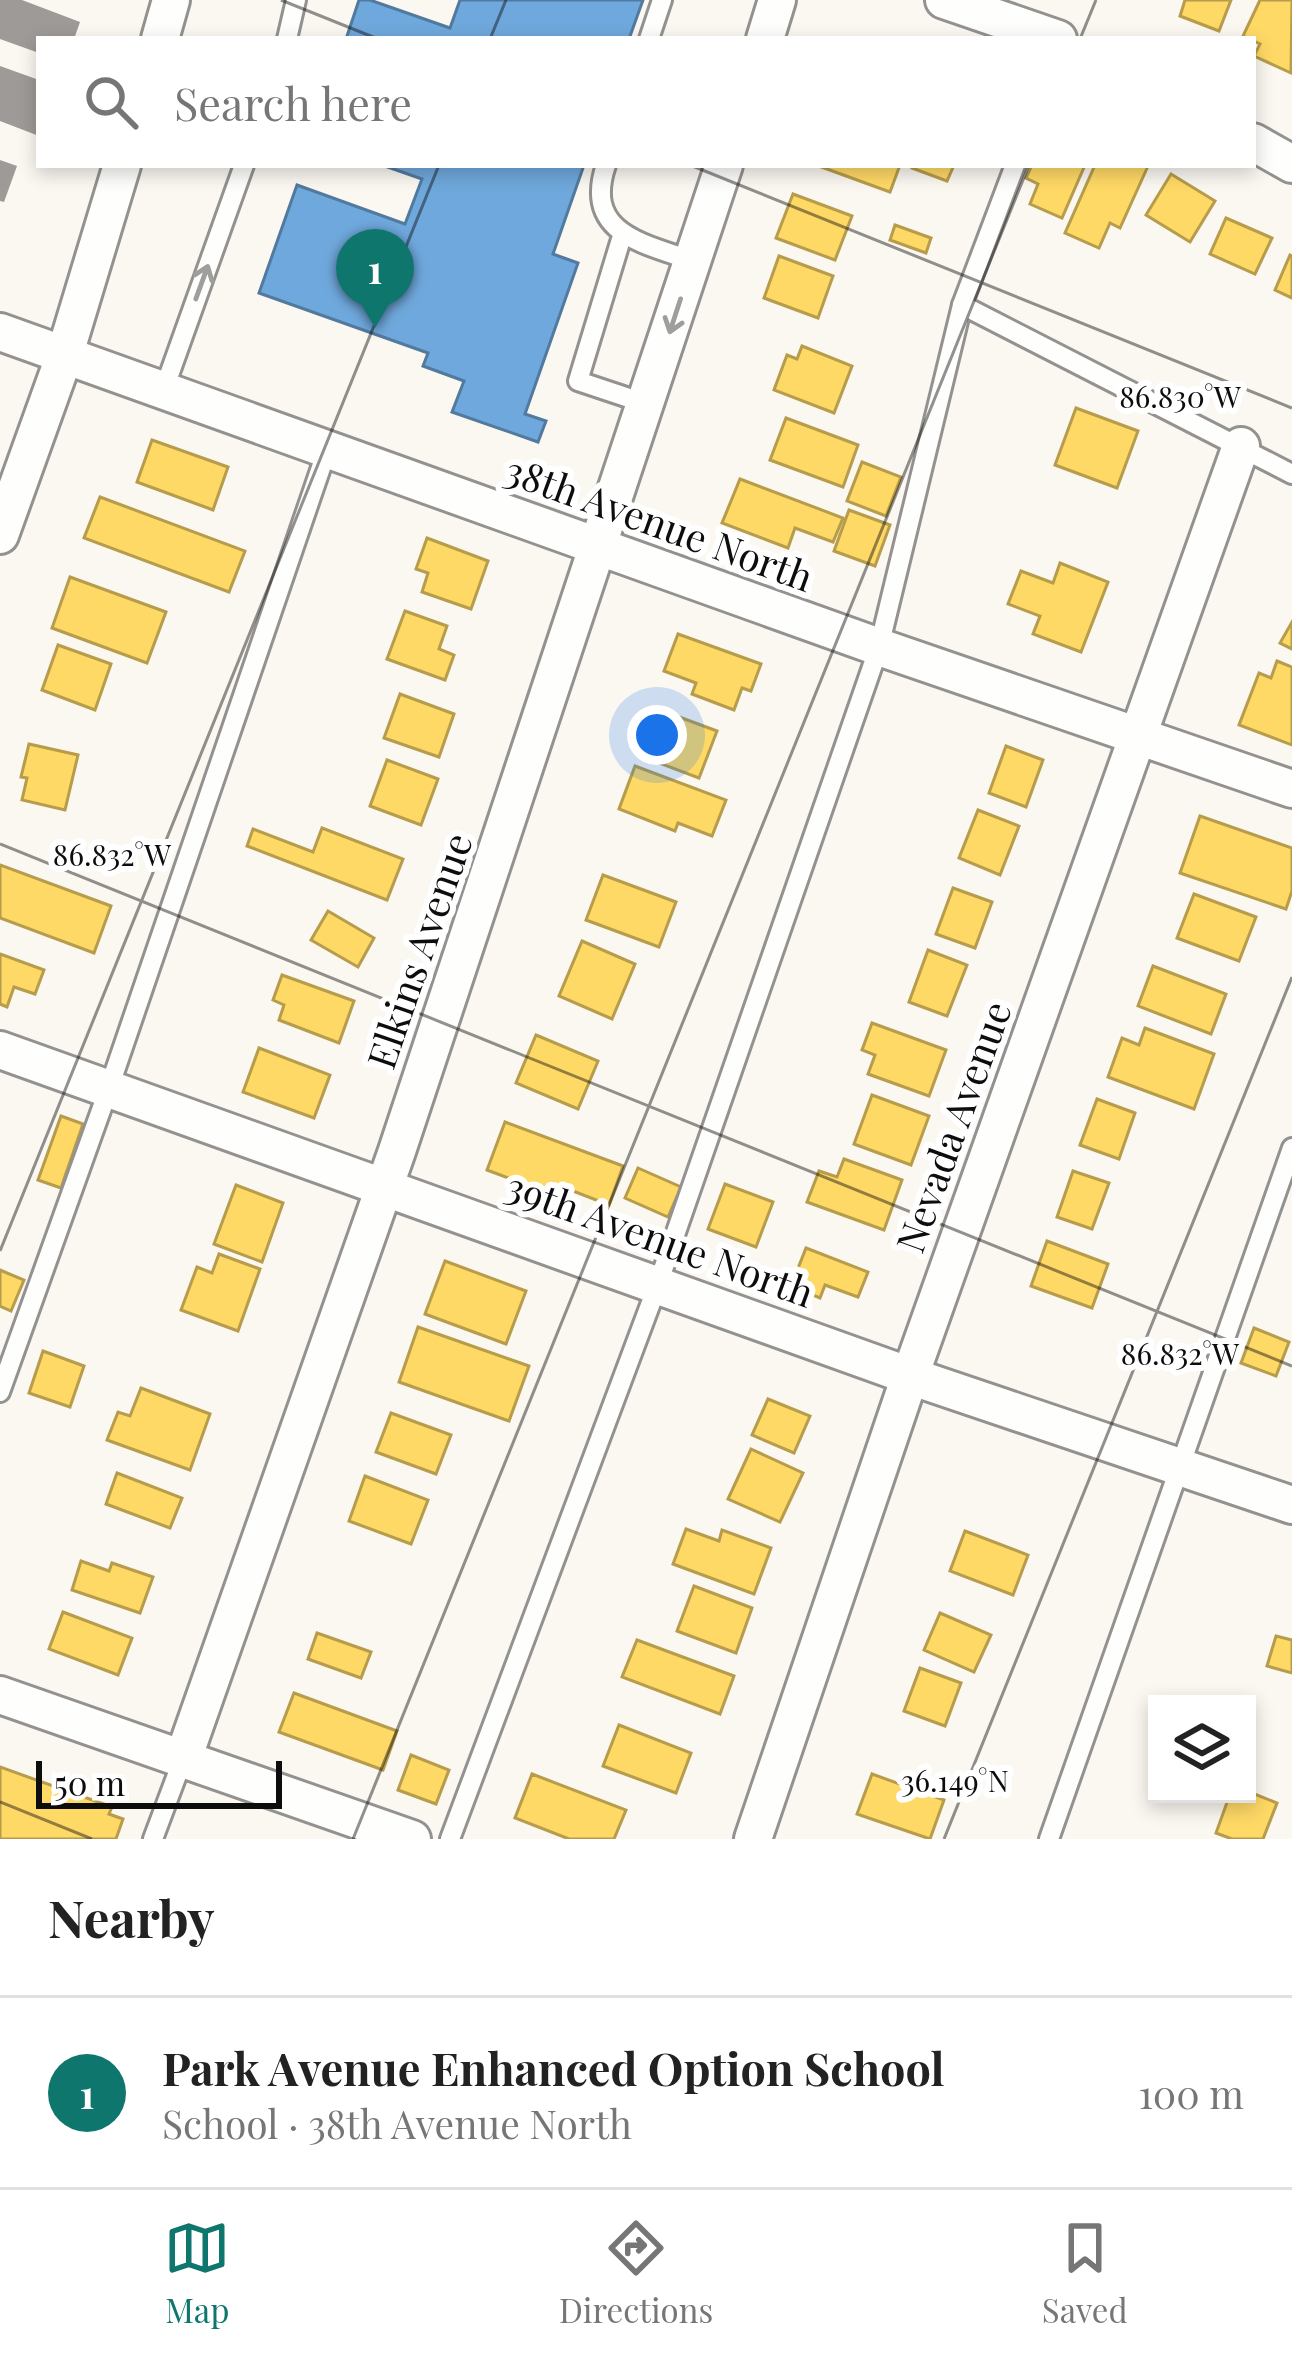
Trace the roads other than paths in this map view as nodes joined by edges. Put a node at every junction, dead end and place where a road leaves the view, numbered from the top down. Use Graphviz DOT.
graph roads {
  1 [pos="171,0"];
  2 [pos="296,0"];
  3 [pos="662,0"];
  4 [pos="777,0"];
  5 [pos="944,0"];
  6 [pos="161,36"];
  7 [pos="288,36"];
  8 [pos="650,36"];
  9 [pos="766,36"];
  10 [pos="1049,36"];
  11 [pos="1256,144"];
  12 [pos="1292,164"];
  13 [pos="121,168"];
  14 [pos="243,168"];
  15 [pos="605,168"];
  16 [pos="723,168"];
  17 [pos="1014,168"];
  18 [pos="622,236"];
  19 [pos="693,261"];
  20 [pos="962,305"];
  21 [pos="0,332"];
  22 [pos="64,357"];
  23 [pos="163,392"];
  24 [pos="646,404"];
  25 [pos="1241,446"];
  26 [pos="327,450"];
  27 [pos="1292,474"];
  28 [pos="0,535"];
  29 [pos="600,548"];
  30 [pos="879,647"];
  31 [pos="1138,738"];
  32 [pos="1292,789"];
  33 [pos="0,1050"];
  34 [pos="109,1088"];
  35 [pos="1292,1148"];
  36 [pos="385,1185"];
  37 [pos="658,1284"];
  38 [pos="910,1376"];
  39 [pos="0,1392"];
  40 [pos="1183,1467"];
  41 [pos="1292,1505"];
  42 [pos="0,1695"];
  43 [pos="183,1759"];
  44 [pos="153,1839"];
  45 [pos="412,1839"];
  46 [pos="450,1839"];
  47 [pos="753,1839"];
  48 [pos="1049,1839"];
  1 -- 6 [label="street"];
  2 -- 7 [label="lane"];
  3 -- 8 [label="lane"];
  4 -- 9 [label="street"];
  5 -- 10 [label="street"];
  11 -- 12 [label="street"];
  13 -- 22 [label="street"];
  23 -- 14 [label="lane, one-way"];
  15 -- 18 [label="lane"];
  16 -- 19 [label="street, Elkins Avenue"];
  17 -- 20 [label="lane"];
  18 -- 19 [label="lane"];
  18 -- 24 [label="lane"];
  19 -- 24 [label="street, Elkins Avenue, one-way"];
  20 -- 25 [label="lane"];
  20 -- 30 [label="lane"];
  21 -- 22 [label="street, 38th Avenue North"];
  22 -- 23 [label="street, 38th Avenue North"];
  22 -- 28 [label="street"];
  23 -- 26 [label="street, 38th Avenue North"];
  24 -- 29 [label="street, Elkins Avenue"];
  25 -- 27 [label="lane"];
  25 -- 31 [label="street, Nevada Avenue"];
  26 -- 29 [label="street, 38th Avenue North"];
  26 -- 34 [label="lane"];
  29 -- 30 [label="street, 38th Avenue North"];
  29 -- 36 [label="street, Elkins Avenue"];
  30 -- 31 [label="street, 38th Avenue North"];
  30 -- 37 [label="lane"];
  31 -- 32 [label="street, 38th Avenue North"];
  31 -- 38 [label="street, Nevada Avenue"];
  33 -- 34 [label="street, 39th Avenue North"];
  34 -- 36 [label="street, 39th Avenue North"];
  34 -- 39 [label="lane"];
  35 -- 40 [label="lane"];
  36 -- 37 [label="street, 39th Avenue North"];
  36 -- 43 [label="street, Elkins Avenue"];
  37 -- 38 [label="street, 39th Avenue North"];
  37 -- 46 [label="lane"];
  38 -- 40 [label="street, 39th Avenue North"];
  38 -- 47 [label="street, Nevada Avenue"];
  40 -- 41 [label="street, 39th Avenue North"];
  40 -- 48 [label="lane"];
  42 -- 43 [label="street"];
  43 -- 44 [label="lane"];
  43 -- 45 [label="street"];
}
